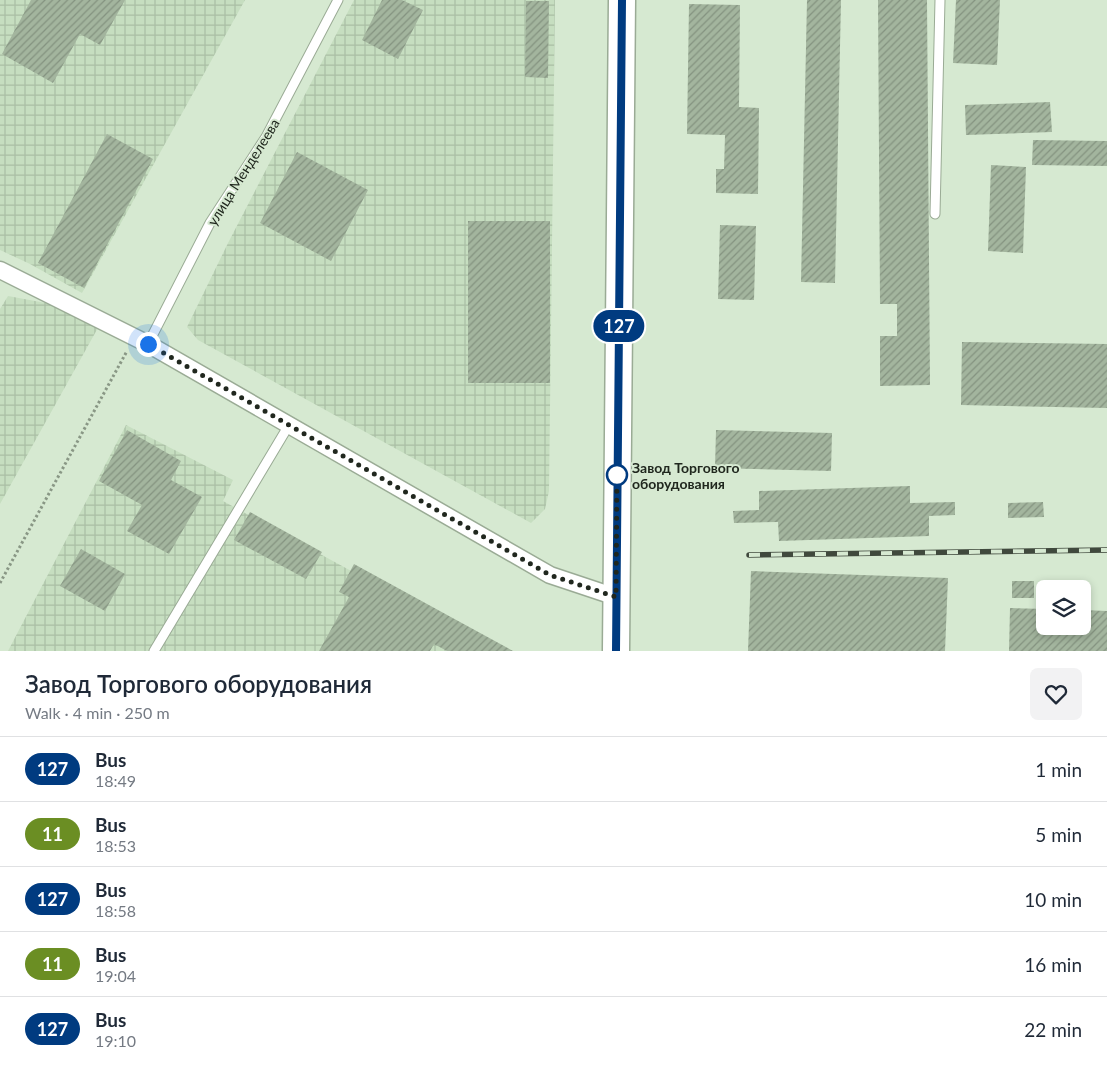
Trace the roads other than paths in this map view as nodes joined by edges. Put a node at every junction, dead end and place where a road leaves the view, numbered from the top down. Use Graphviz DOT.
graph roads {
  1 [pos="338,0"];
  2 [pos="622,0"];
  3 [pos="940,0"];
  4 [pos="935,214"];
  5 [pos="0,270"];
  6 [pos="141,340"];
  7 [pos="289,425"];
  8 [pos="616,597"];
  9 [pos="154,651"];
  10 [pos="616,651"];
  1 -- 6 [label="lane, улица Менделеева"];
  2 -- 8 [label="main road"];
  3 -- 4 [label="lane"];
  5 -- 6 [label="street"];
  6 -- 7 [label="street"];
  7 -- 8 [label="street"];
  7 -- 9 [label="lane"];
  8 -- 10 [label="main road"];
}
